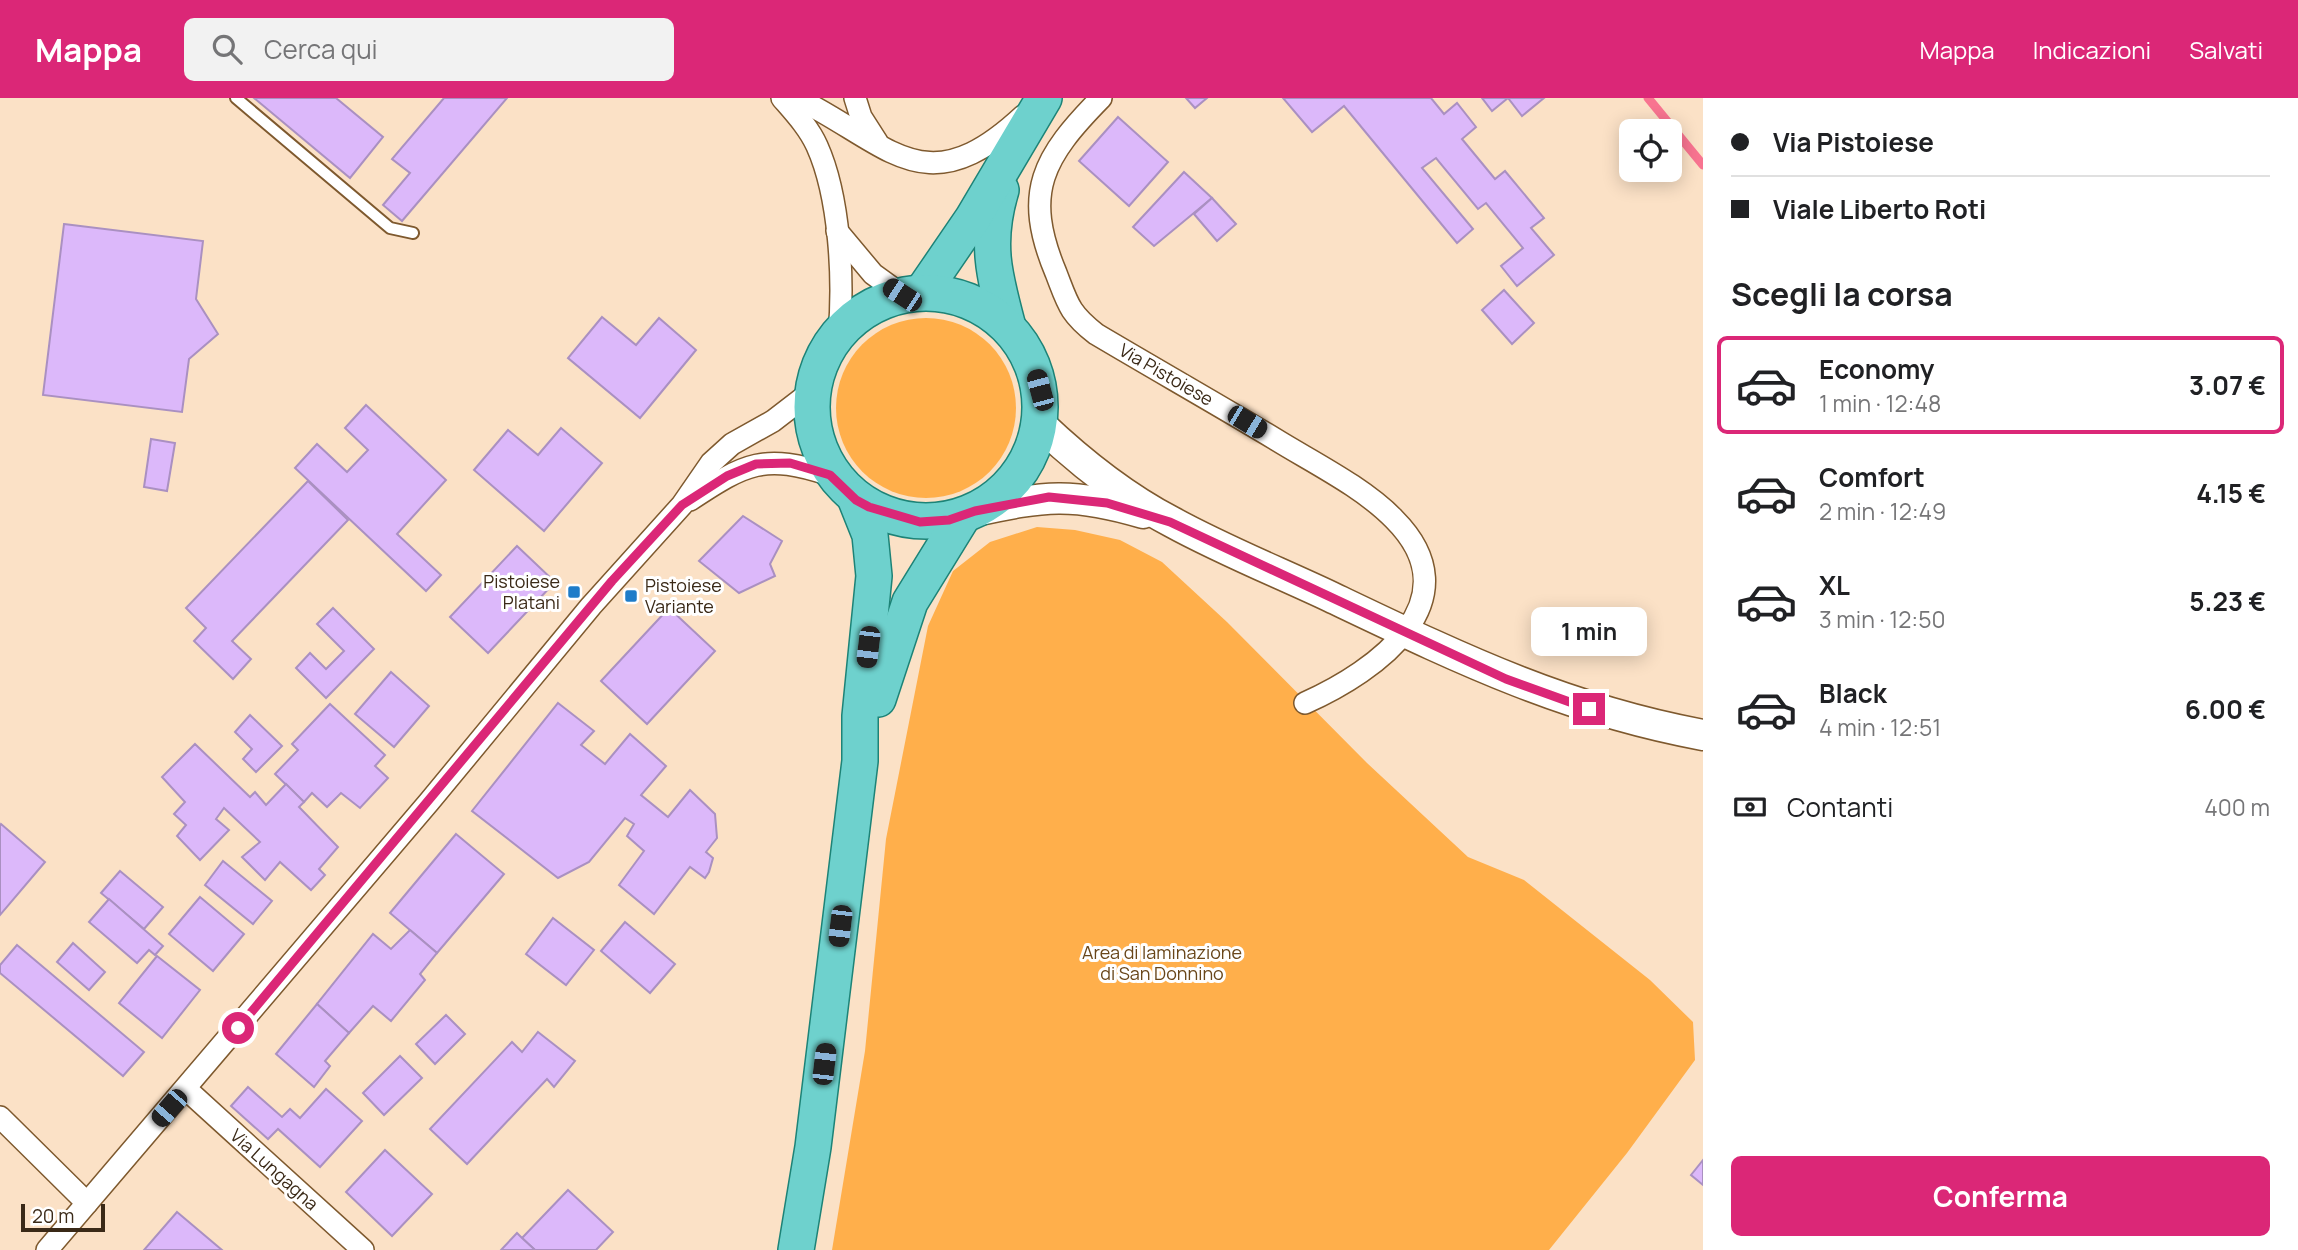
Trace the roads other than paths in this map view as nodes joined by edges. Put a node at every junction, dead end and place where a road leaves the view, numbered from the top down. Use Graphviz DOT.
graph roads {
  1 [pos="236,98"];
  2 [pos="782,98"];
  3 [pos="797,98"];
  4 [pos="855,98"];
  5 [pos="1043,98"];
  6 [pos="1101,98"];
  7 [pos="880,147"];
  8 [pos="1010,158"];
  9 [pos="837,231"];
  10 [pos="413,233"];
  11 [pos="913,293"];
  12 [pos="1008,327"];
  13 [pos="839,335"];
  14 [pos="812,391"];
  15 [pos="1040,424"];
  16 [pos="830,475"];
  17 [pos="856,500"];
  18 [pos="682,505"];
  19 [pos="969,513"];
  20 [pos="1170,522"];
  21 [pos="1407,633"];
  22 [pos="1306,703"];
  23 [pos="1703,735"];
  24 [pos="860,761"];
  25 [pos="186,1089"];
  26 [pos="0,1117"];
  27 [pos="87,1203"];
  28 [pos="47,1250"];
  29 [pos="363,1250"];
  30 [pos="796,1250"];
  1 -- 10 [label="lane"];
  2 -- 9 [label="street"];
  3 -- 7 [label="street"];
  4 -- 7 [label="street"];
  5 -- 7 [label="street"];
  5 -- 8 [label="main road"];
  6 -- 21 [label="street, Via Pistoiese"];
  8 -- 11 [label="main road"];
  8 -- 12 [label="main road"];
  9 -- 11 [label="street"];
  9 -- 13 [label="street"];
  11 -- 12 [label="main road"];
  11 -- 13 [label="main road"];
  12 -- 15 [label="main road"];
  13 -- 14 [label="main road"];
  14 -- 16 [label="main road"];
  14 -- 18 [label="street"];
  15 -- 19 [label="main road"];
  15 -- 20 [label="street"];
  16 -- 17 [label="main road"];
  16 -- 18 [label="street"];
  17 -- 19 [label="main road"];
  17 -- 24 [label="main road"];
  18 -- 25 [label="street"];
  19 -- 20 [label="street"];
  19 -- 24 [label="main road"];
  20 -- 21 [label="street"];
  21 -- 22 [label="street"];
  21 -- 23 [label="street"];
  24 -- 30 [label="main road"];
  25 -- 27 [label="street"];
  25 -- 29 [label="street, Via Lungagna"];
  26 -- 27 [label="street"];
  27 -- 28 [label="street"];
}
